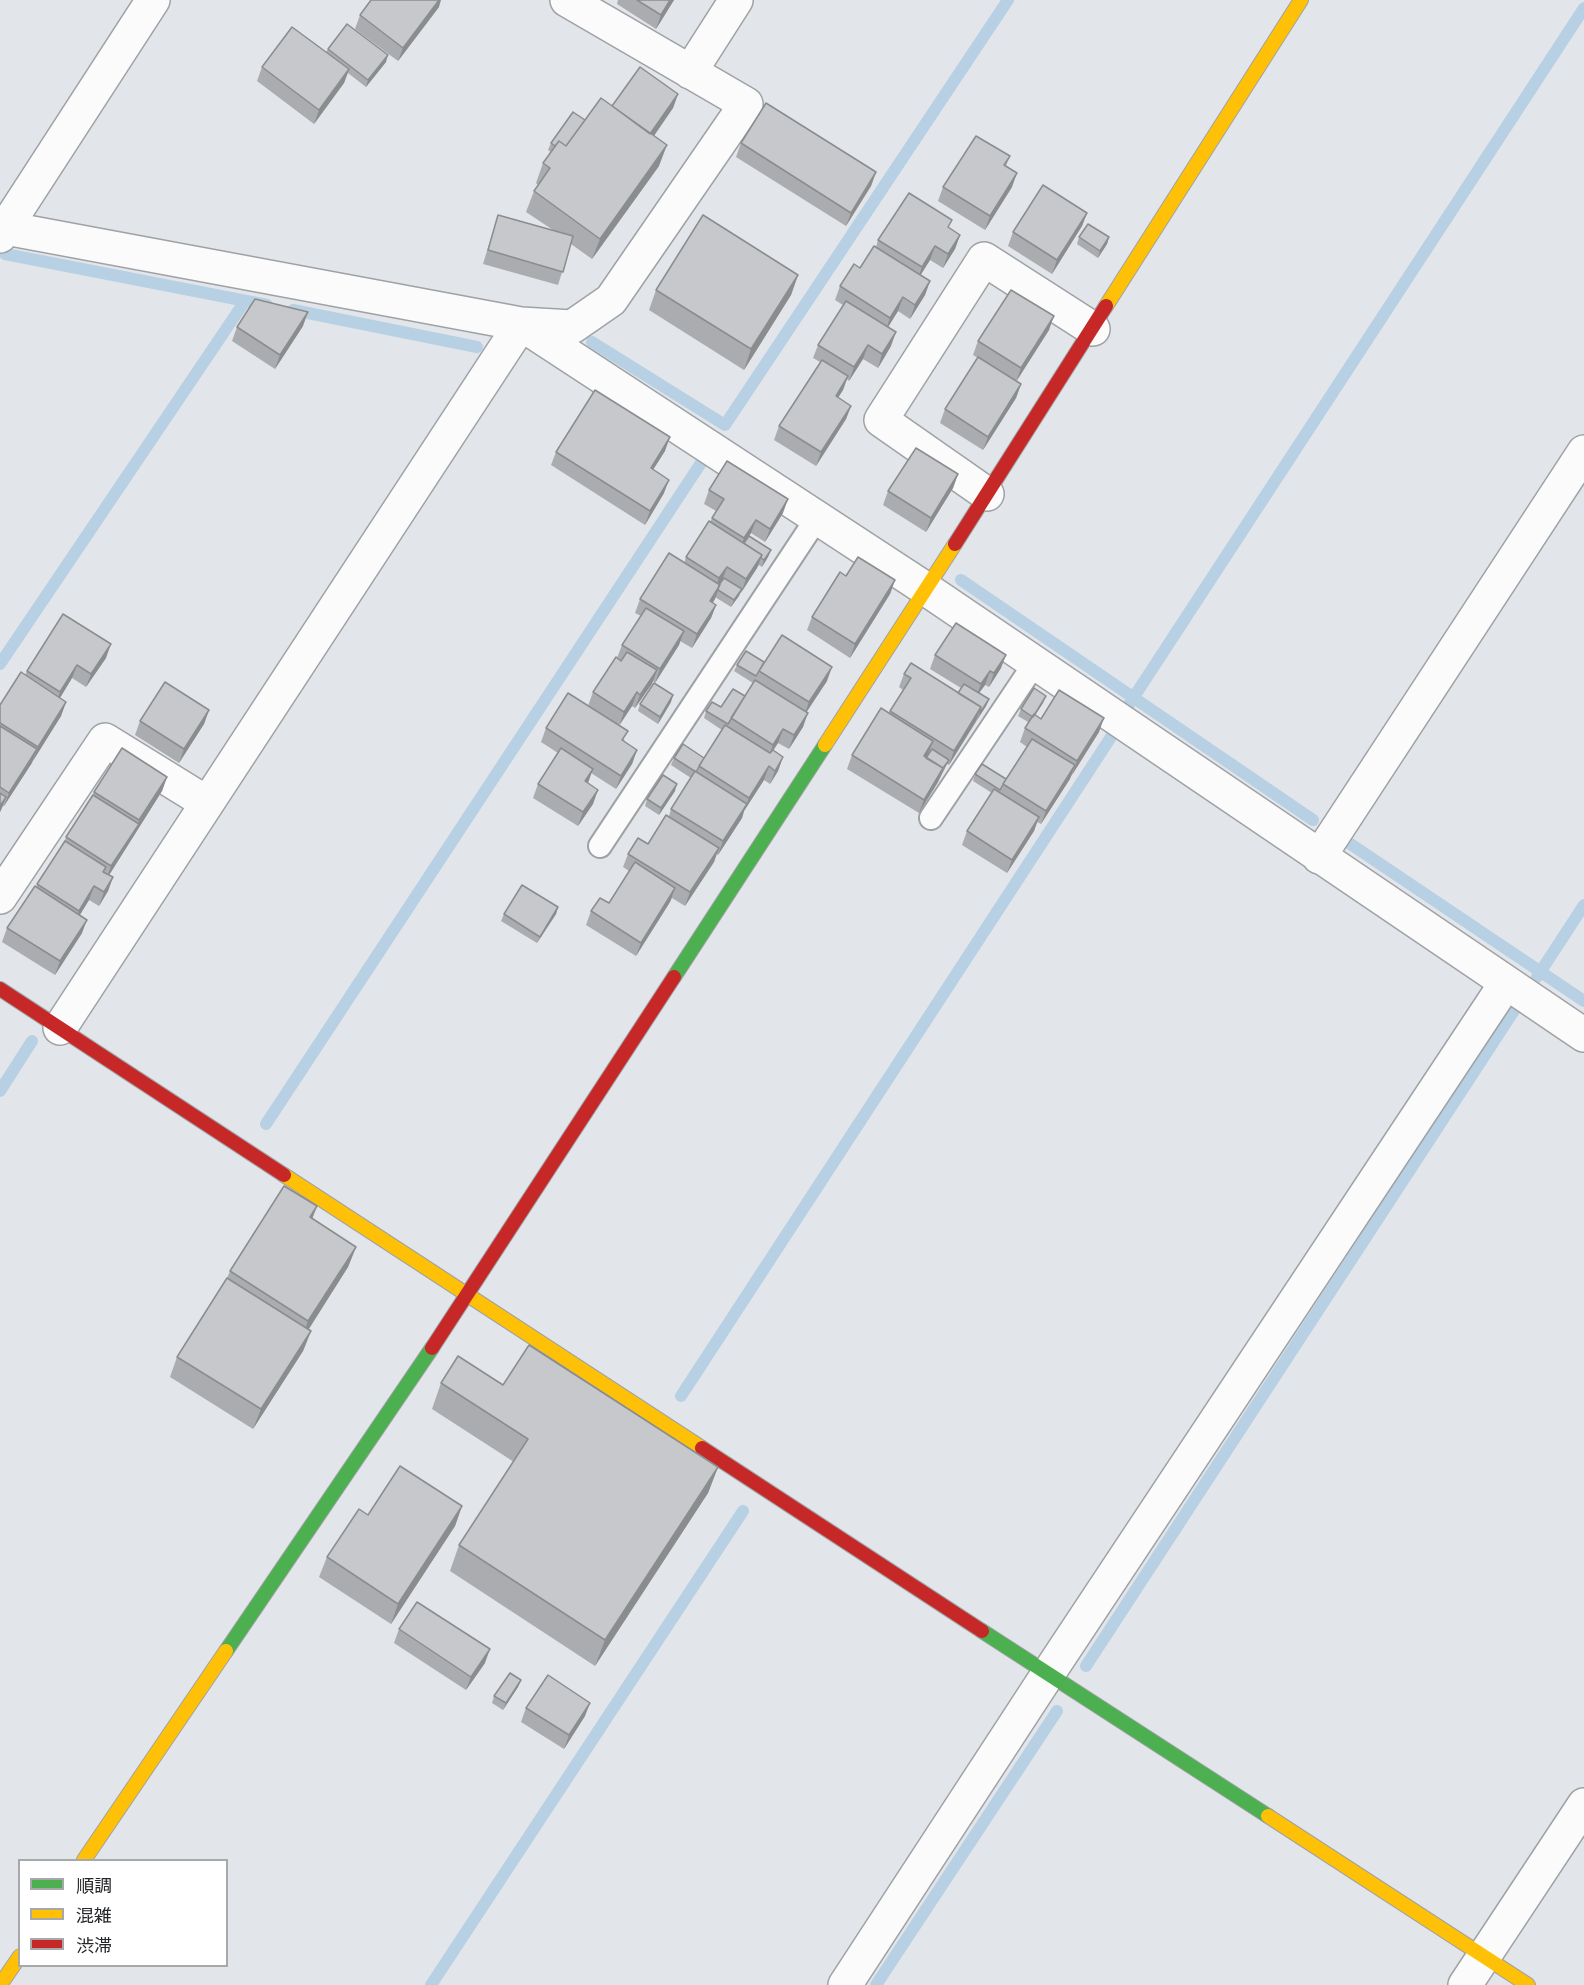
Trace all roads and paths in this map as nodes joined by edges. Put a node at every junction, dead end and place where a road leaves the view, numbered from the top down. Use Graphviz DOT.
graph roads {
  1 [pos="153,0"];
  2 [pos="567,0"];
  3 [pos="736,0"];
  4 [pos="1301,0"];
  5 [pos="690,72"];
  6 [pos="2,230"];
  7 [pos="522,324"];
  8 [pos="1093,329"];
  9 [pos="1584,452"];
  10 [pos="987,494"];
  11 [pos="817,518"];
  12 [pos="926,589"];
  13 [pos="1035,663"];
  14 [pos="207,803"];
  15 [pos="931,818"];
  16 [pos="600,846"];
  17 [pos="1320,856"];
  18 [pos="0,897"];
  19 [pos="1506,982"];
  20 [pos="0,989"];
  21 [pos="60,1028"];
  22 [pos="1584,1035"];
  23 [pos="467,1296"];
  24 [pos="1047,1674"];
  25 [pos="1584,1805"];
  26 [pos="85,1859"];
  27 [pos="1484,1956"];
  28 [pos="18,1959"];
  29 [pos="0,1985"];
  30 [pos="845,1985"];
  31 [pos="1465,1985"];
  32 [pos="1528,1985"];
  1 -- 6 [label="street"];
  2 -- 5 [label="street"];
  3 -- 5 [label="street"];
  4 -- 8 [label="street"];
  5 -- 7 [label="street"];
  6 -- 7 [label="street"];
  7 -- 11 [label="street"];
  7 -- 14 [label="street"];
  8 -- 10 [label="street"];
  8 -- 10 [label="street"];
  9 -- 17 [label="street"];
  10 -- 12 [label="street"];
  11 -- 12 [label="street"];
  11 -- 16 [label="lane"];
  12 -- 13 [label="street"];
  12 -- 23 [label="street"];
  13 -- 15 [label="lane"];
  13 -- 17 [label="street"];
  14 -- 18 [label="street"];
  14 -- 21 [label="street"];
  17 -- 19 [label="street"];
  19 -- 22 [label="street"];
  19 -- 24 [label="street"];
  20 -- 21 [label="street"];
  21 -- 23 [label="street"];
  23 -- 24 [label="street"];
  23 -- 26 [label="street"];
  24 -- 27 [label="street"];
  24 -- 30 [label="street"];
  25 -- 27 [label="street"];
  27 -- 31 [label="street"];
  27 -- 32 [label="street"];
  28 -- 29 [label="street"];
}
